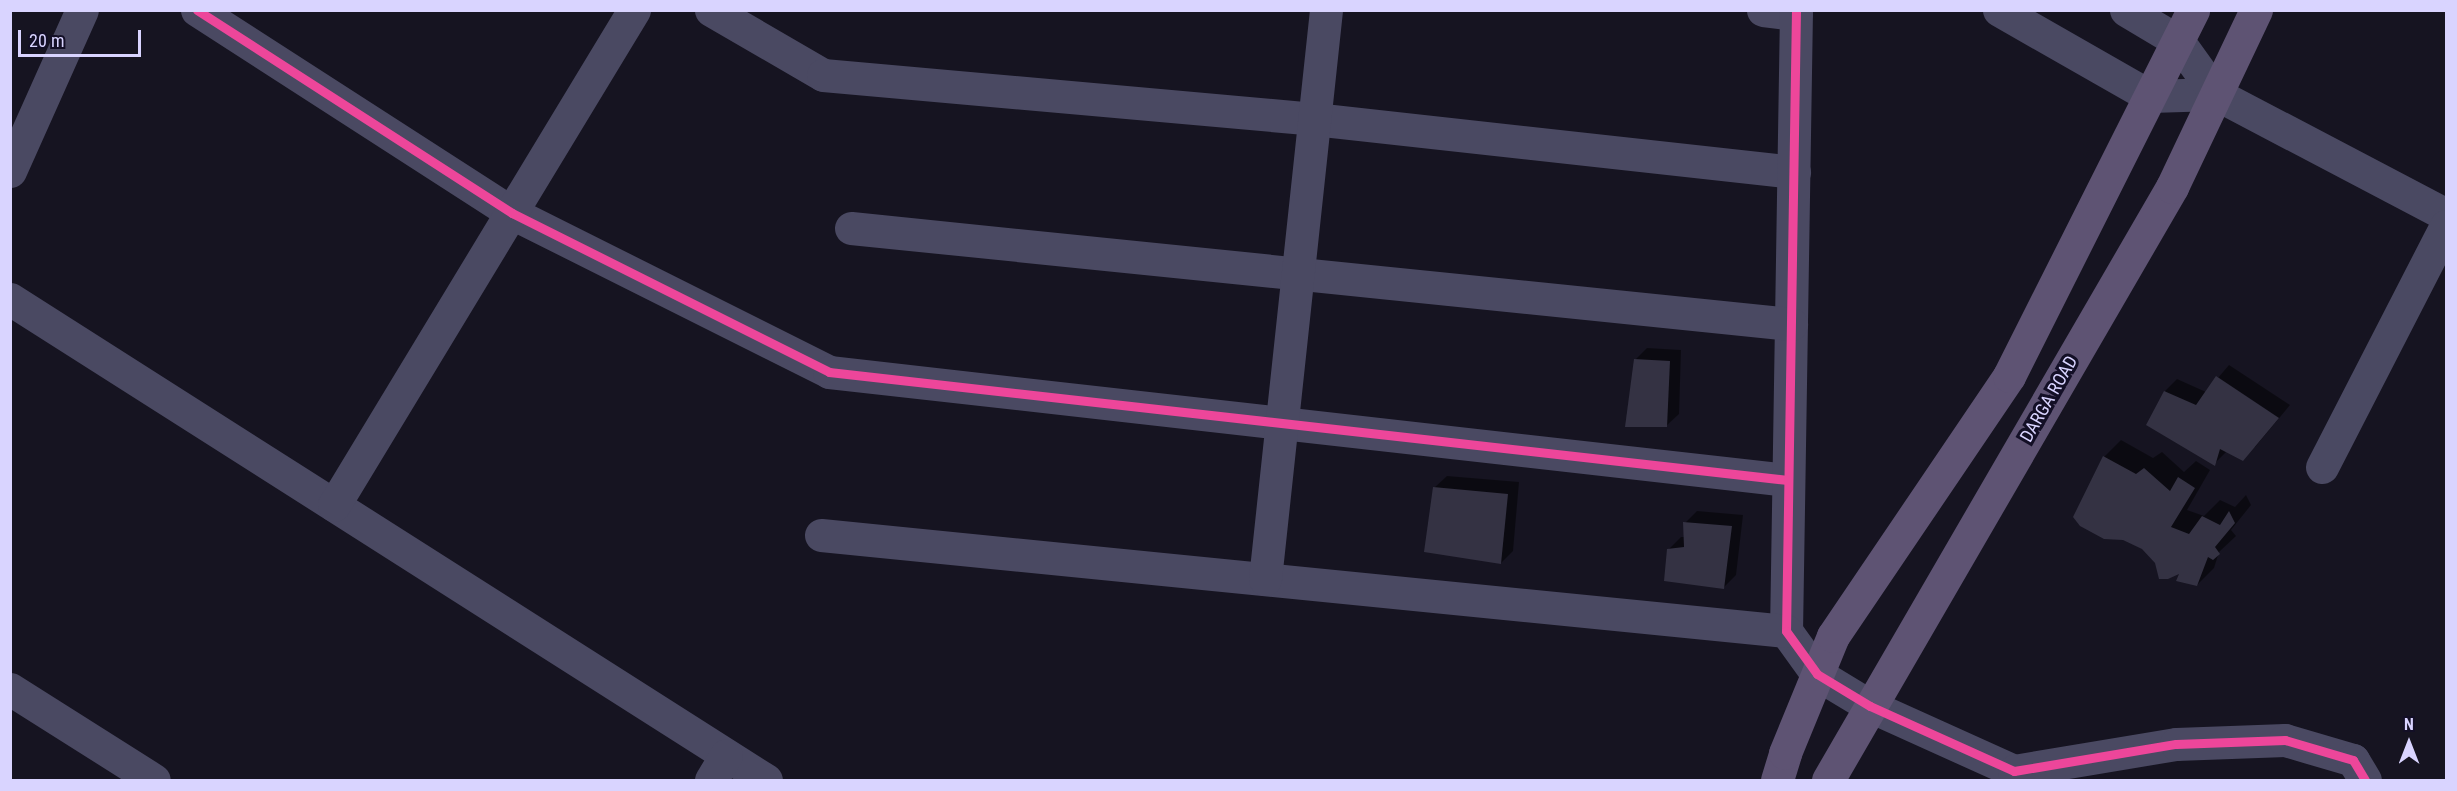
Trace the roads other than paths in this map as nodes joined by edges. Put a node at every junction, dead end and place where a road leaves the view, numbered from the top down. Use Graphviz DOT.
graph roads {
  1 [pos="82,10"];
  2 [pos="197,10"];
  3 [pos="634,10"];
  4 [pos="711,10"];
  5 [pos="1326,10"];
  6 [pos="1763,10"];
  7 [pos="1999,10"];
  8 [pos="2126,10"];
  9 [pos="2193,10"];
  10 [pos="2256,10"];
  11 [pos="1796,12"];
  12 [pos="2178,41"];
  13 [pos="2216,94"];
  14 [pos="2150,96"];
  15 [pos="1314,119"];
  16 [pos="10,171"];
  17 [pos="1794,172"];
  18 [pos="512,213"];
  19 [pos="2446,215"];
  20 [pos="2446,226"];
  21 [pos="851,228"];
  22 [pos="1298,274"];
  23 [pos="10,299"];
  24 [pos="1791,324"];
  25 [pos="1281,424"];
  26 [pos="2322,467"];
  27 [pos="1788,480"];
  28 [pos="334,505"];
  29 [pos="821,535"];
  30 [pos="1265,579"];
  31 [pos="1786,631"];
  32 [pos="1817,675"];
  33 [pos="10,688"];
  34 [pos="1870,706"];
  35 [pos="718,768"];
  36 [pos="1830,779"];
  37 [pos="153,780"];
  38 [pos="765,780"];
  39 [pos="1777,780"];
  40 [pos="2365,780"];
  1 -- 16 [label="street"];
  2 -- 18 [label="street"];
  3 -- 18 [label="street"];
  4 -- 15 [label="street"];
  5 -- 15 [label="street"];
  6 -- 11 [label="street"];
  7 -- 14 [label="street"];
  8 -- 12 [label="street"];
  9 -- 12 [label="main road"];
  10 -- 13 [label="main road, DARGA ROAD"];
  11 -- 17 [label="street"];
  12 -- 13 [label="street"];
  12 -- 14 [label="main road"];
  13 -- 14 [label="street"];
  13 -- 19 [label="street"];
  13 -- 34 [label="main road, DARGA ROAD"];
  14 -- 32 [label="main road"];
  15 -- 17 [label="street"];
  15 -- 22 [label="street"];
  17 -- 24 [label="street"];
  18 -- 25 [label="street"];
  18 -- 28 [label="street"];
  20 -- 26 [label="street"];
  21 -- 22 [label="street"];
  22 -- 24 [label="street"];
  22 -- 25 [label="street"];
  23 -- 28 [label="street"];
  24 -- 27 [label="street"];
  25 -- 27 [label="street"];
  25 -- 30 [label="street"];
  27 -- 31 [label="street"];
  28 -- 35 [label="street"];
  29 -- 30 [label="street"];
  30 -- 31 [label="street"];
  31 -- 32 [label="street"];
  32 -- 34 [label="street"];
  32 -- 39 [label="main road"];
  33 -- 37 [label="street"];
  34 -- 36 [label="main road, DARGA ROAD"];
  34 -- 40 [label="street"];
  35 -- 38 [label="street"];
}
